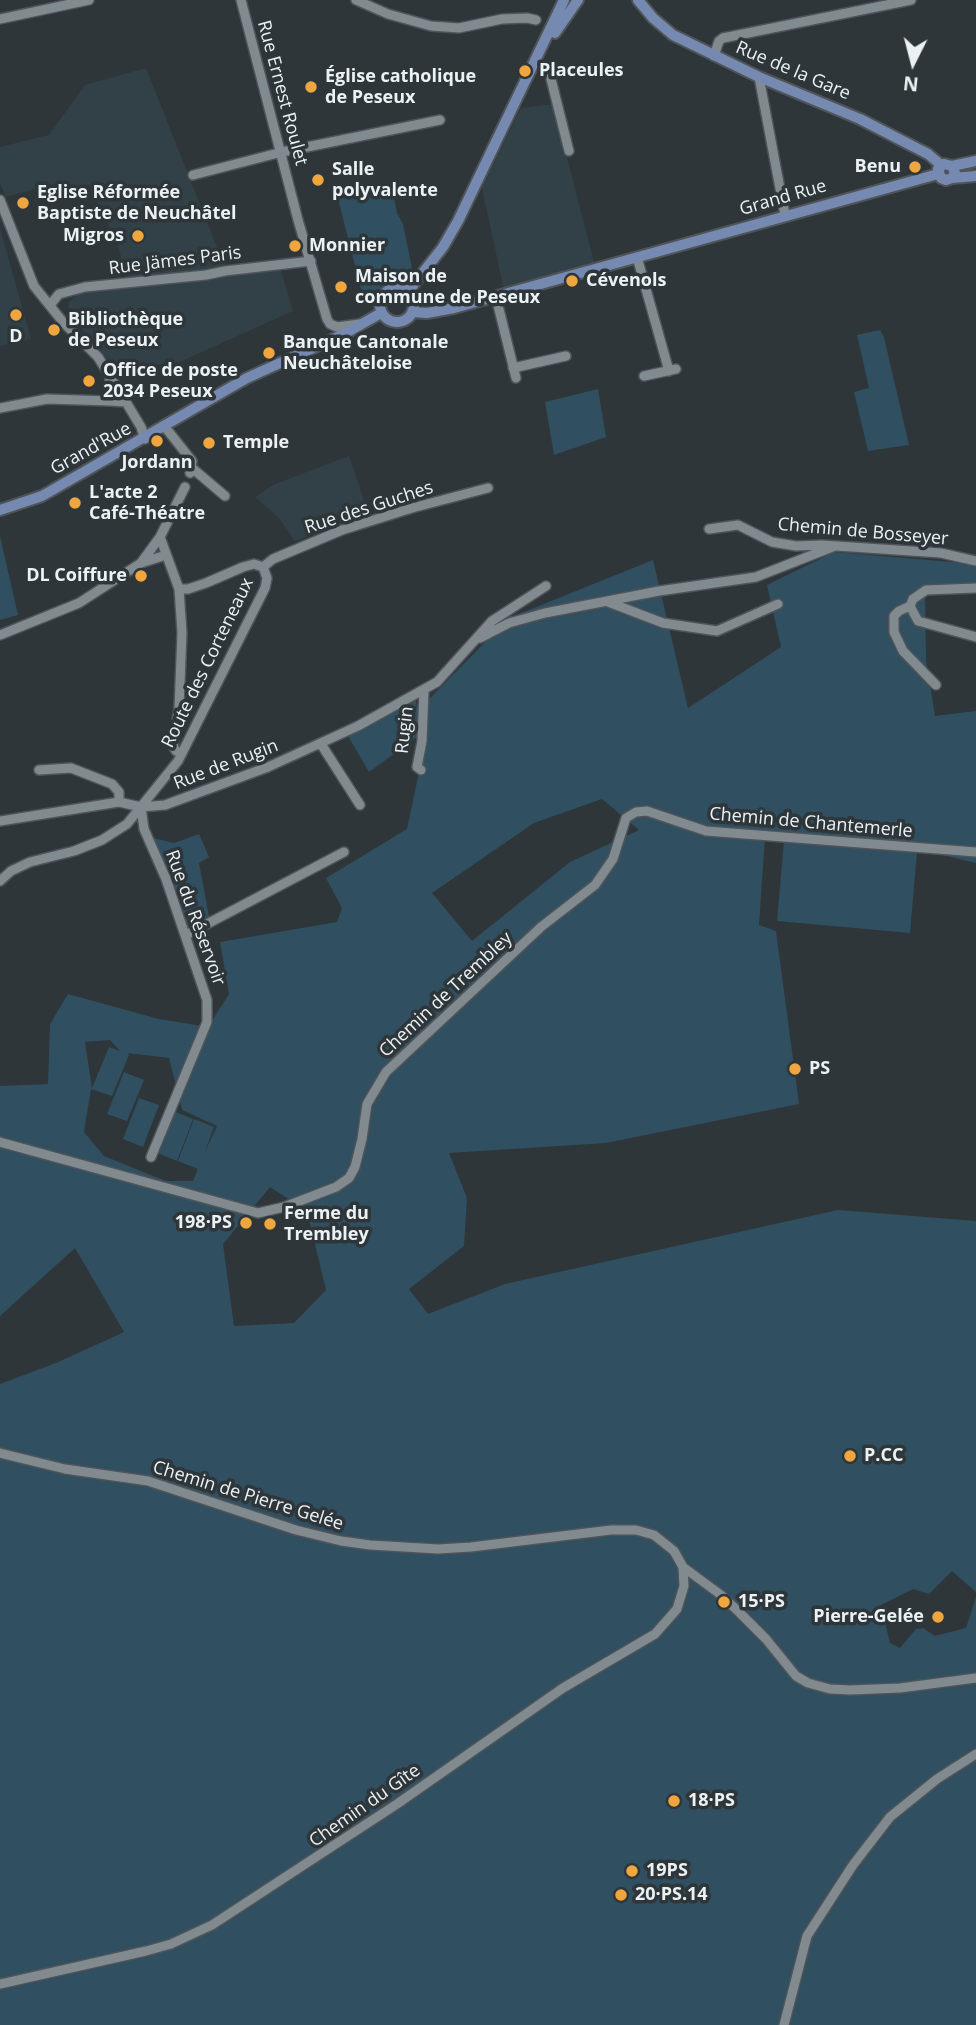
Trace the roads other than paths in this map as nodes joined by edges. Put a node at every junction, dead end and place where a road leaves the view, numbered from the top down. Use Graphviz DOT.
graph roads {
  1 [pos="89,0"];
  2 [pos="240,0"];
  3 [pos="356,0"];
  4 [pos="564,0"];
  5 [pos="578,0"];
  6 [pos="638,0"];
  7 [pos="911,0"];
  8 [pos="0,19"];
  9 [pos="536,20"];
  10 [pos="714,56"];
  11 [pos="536,62"];
  12 [pos="759,77"];
  13 [pos="440,120"];
  14 [pos="569,151"];
  15 [pos="282,152"];
  16 [pos="976,161"];
  17 [pos="944,168"];
  18 [pos="193,175"];
  19 [pos="976,176"];
  20 [pos="0,200"];
  21 [pos="785,215"];
  22 [pos="637,257"];
  23 [pos="311,261"];
  24 [pos="407,293"];
  25 [pos="496,296"];
  26 [pos="50,305"];
  27 [pos="412,312"];
  28 [pos="382,313"];
  29 [pos="362,324"];
  30 [pos="566,356"];
  31 [pos="644,376"];
  32 [pos="110,379"];
  33 [pos="110,401"];
  34 [pos="125,402"];
  35 [pos="0,408"];
  36 [pos="165,427"];
  37 [pos="145,439"];
  38 [pos="185,486"];
  39 [pos="488,488"];
  40 [pos="225,496"];
  41 [pos="0,510"];
  42 [pos="709,529"];
  43 [pos="160,537"];
  44 [pos="835,546"];
  45 [pos="166,555"];
  46 [pos="976,561"];
  47 [pos="141,563"];
  48 [pos="263,568"];
  49 [pos="546,586"];
  50 [pos="976,588"];
  51 [pos="179,589"];
  52 [pos="606,602"];
  53 [pos="779,604"];
  54 [pos="910,606"];
  55 [pos="0,635"];
  56 [pos="976,637"];
  57 [pos="473,643"];
  58 [pos="936,685"];
  59 [pos="424,690"];
  60 [pos="321,744"];
  61 [pos="176,751"];
  62 [pos="39,770"];
  63 [pos="421,770"];
  64 [pos="119,802"];
  65 [pos="360,804"];
  66 [pos="141,807"];
  67 [pos="648,811"];
  68 [pos="0,821"];
  69 [pos="344,852"];
  70 [pos="976,852"];
  71 [pos="0,881"];
  72 [pos="186,935"];
  73 [pos="0,1142"];
  74 [pos="151,1157"];
  75 [pos="0,1453"];
  76 [pos="683,1567"];
  77 [pos="976,1678"];
  78 [pos="976,1754"];
  79 [pos="0,1984"];
  80 [pos="783,2025"];
  1 -- 8 [label="street"];
  2 -- 15 [label="street, Rue Ernest Roulet"];
  3 -- 9 [label="street"];
  4 -- 11 [label="main road"];
  5 -- 11 [label="main road"];
  6 -- 10 [label="main road, Rue de la Gare"];
  7 -- 10 [label="street"];
  10 -- 12 [label="main road, Rue de la Gare"];
  11 -- 14 [label="street"];
  11 -- 24 [label="main road"];
  12 -- 17 [label="main road, Rue de la Gare"];
  12 -- 21 [label="street"];
  13 -- 15 [label="street"];
  15 -- 18 [label="street"];
  15 -- 23 [label="street, Rue Ernest Roulet"];
  16 -- 17 [label="main road, Grand Rue"];
  17 -- 19 [label="main road"];
  17 -- 21 [label="main road, Grand Rue"];
  20 -- 26 [label="street"];
  21 -- 22 [label="main road, Grand Rue"];
  22 -- 25 [label="main road, Grand Rue"];
  22 -- 31 [label="street"];
  23 -- 26 [label="street, Rue Jämes Paris"];
  23 -- 29 [label="street, Rue Ernest Roulet"];
  24 -- 27 [label="main road"];
  24 -- 28 [label="main road"];
  25 -- 27 [label="main road, Grand Rue"];
  25 -- 30 [label="street"];
  26 -- 32 [label="street"];
  27 -- 28 [label="main road"];
  28 -- 29 [label="main road, Grand'Rue"];
  29 -- 36 [label="main road, Grand'Rue"];
  32 -- 33 [label="street"];
  32 -- 34 [label="street"];
  33 -- 34 [label="street"];
  33 -- 35 [label="street"];
  34 -- 37 [label="street"];
  36 -- 37 [label="main road, Grand'Rue"];
  36 -- 40 [label="street"];
  37 -- 41 [label="main road, Grand'Rue"];
  38 -- 43 [label="street"];
  39 -- 48 [label="street, Rue des Guches"];
  42 -- 44 [label="street, Chemin de Bosseyer"];
  43 -- 45 [label="street"];
  43 -- 47 [label="street"];
  44 -- 46 [label="street, Chemin de Bosseyer"];
  44 -- 52 [label="street, Rue de Rugin"];
  45 -- 47 [label="street"];
  45 -- 51 [label="street"];
  47 -- 55 [label="street"];
  48 -- 51 [label="street, Route des Corteneaux"];
  48 -- 66 [label="street, Route des Corteneaux"];
  49 -- 57 [label="street, Rue de Rugin"];
  50 -- 54 [label="street"];
  51 -- 61 [label="street"];
  52 -- 53 [label="street"];
  52 -- 57 [label="street, Rue de Rugin"];
  54 -- 56 [label="street"];
  54 -- 58 [label="street"];
  57 -- 59 [label="street, Rue de Rugin"];
  59 -- 60 [label="street, Rue de Rugin"];
  59 -- 63 [label="street, Rugin"];
  60 -- 65 [label="street"];
  60 -- 66 [label="street, Rue de Rugin"];
  62 -- 64 [label="street"];
  64 -- 66 [label="street"];
  64 -- 68 [label="street"];
  66 -- 71 [label="street, Route des Corteneaux"];
  66 -- 72 [label="street, Rue du Réservoir"];
  67 -- 70 [label="street, Chemin de Chantemerle"];
  67 -- 73 [label="street, Chemin de Trembley"];
  69 -- 72 [label="street"];
  72 -- 74 [label="street, Rue du Réservoir"];
  75 -- 76 [label="street, Chemin de Pierre Gelée"];
  76 -- 77 [label="street, Chemin de Pierre Gelée"];
  76 -- 79 [label="street, Chemin du Gîte"];
  78 -- 80 [label="street"];
}
